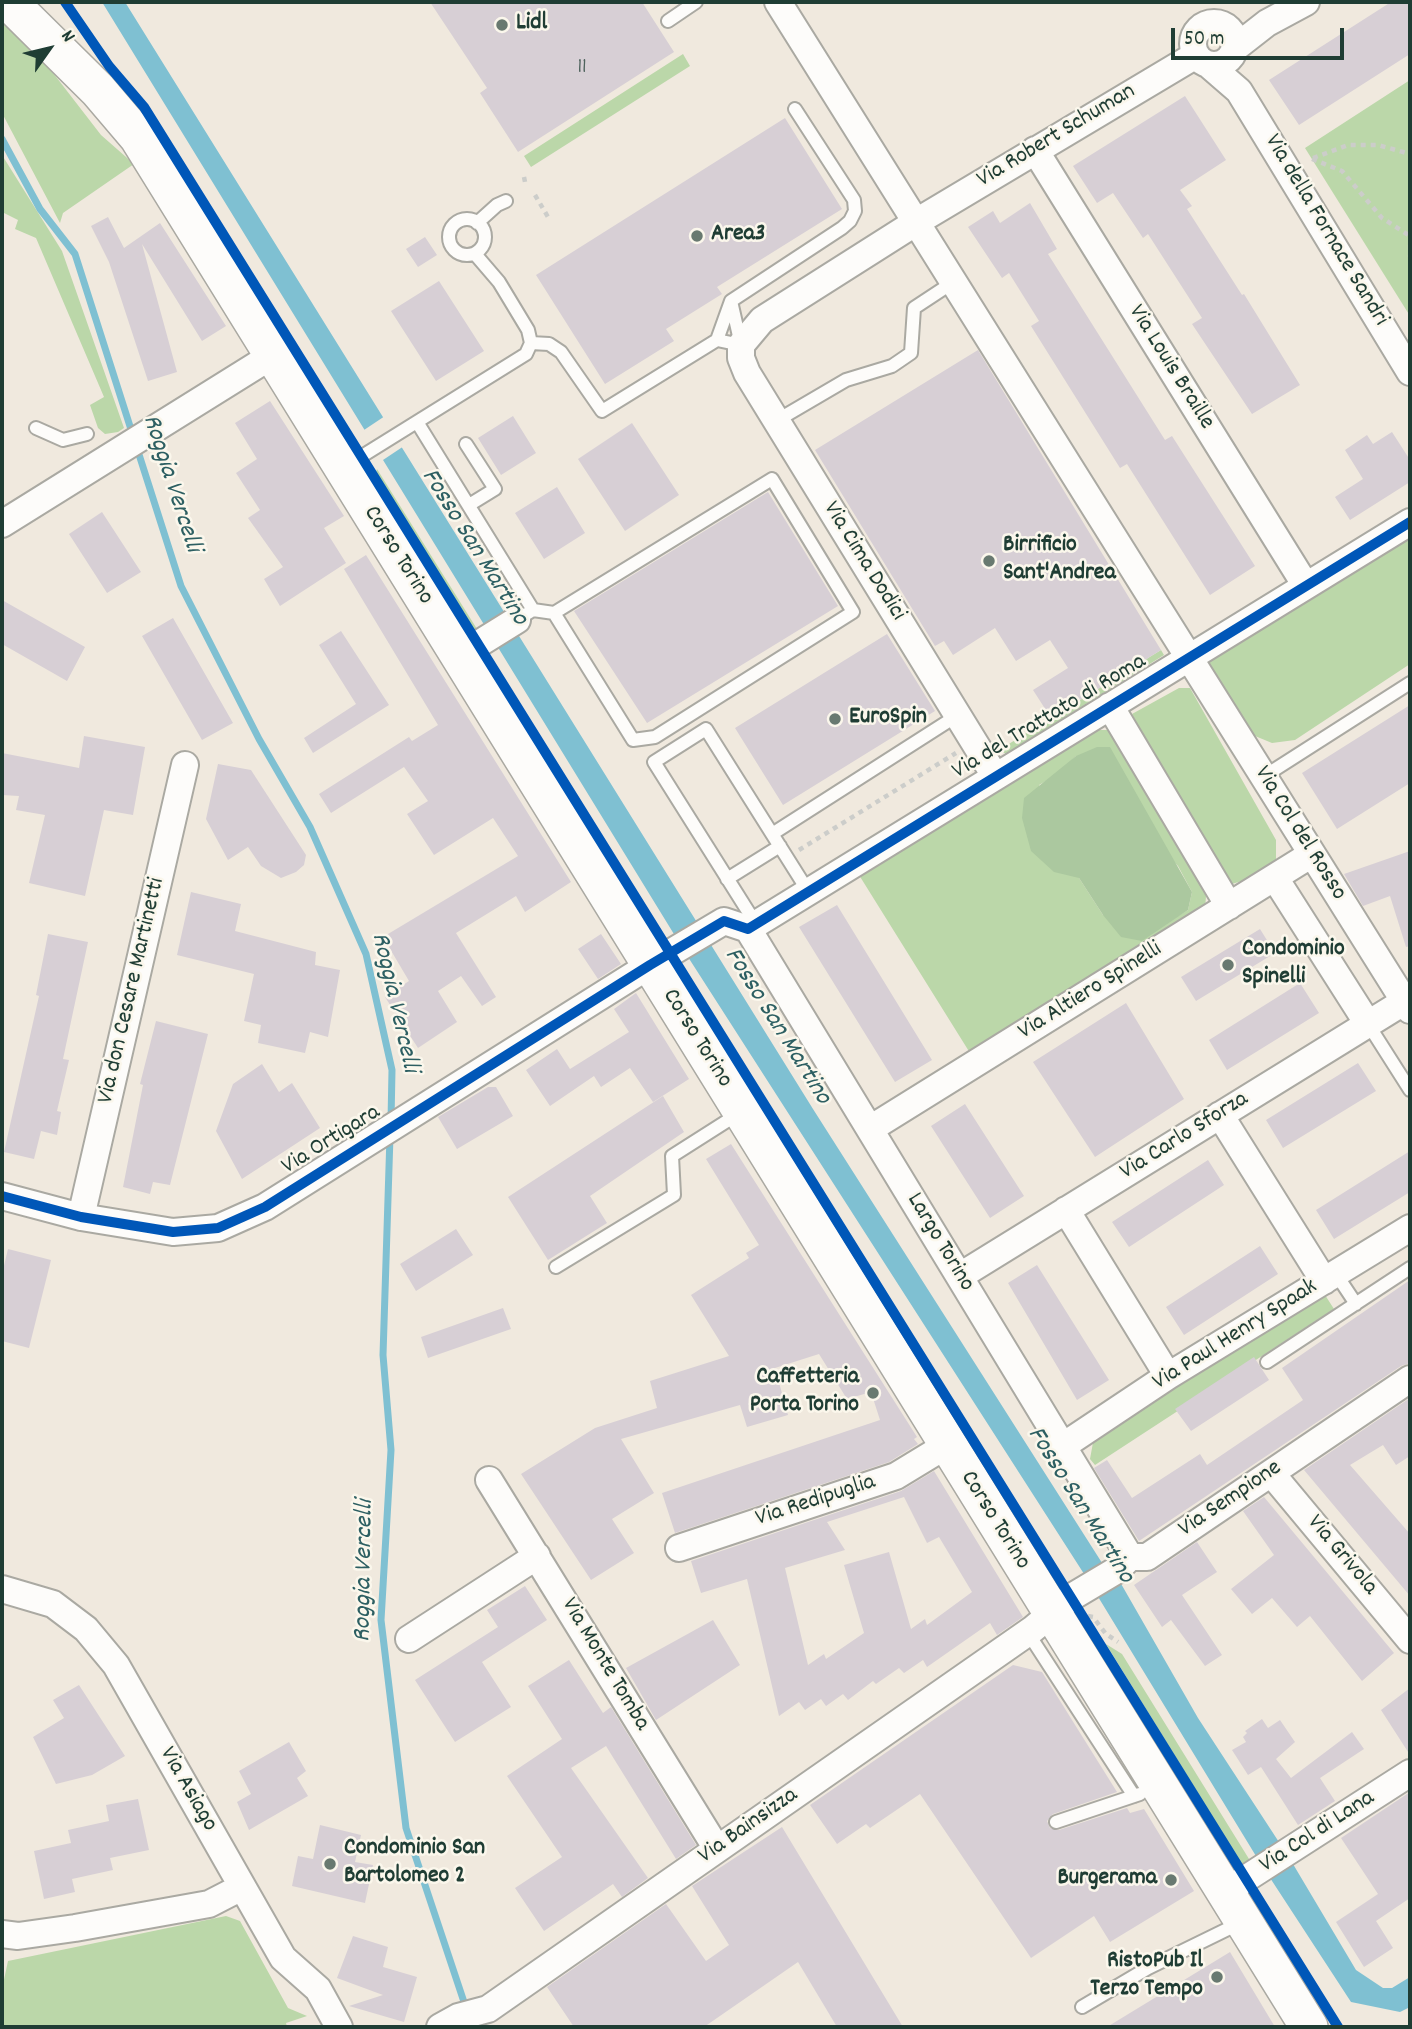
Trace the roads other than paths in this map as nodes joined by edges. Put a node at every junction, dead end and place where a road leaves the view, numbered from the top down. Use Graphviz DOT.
graph roads {
  1 [pos="9,2"];
  2 [pos="696,2"];
  3 [pos="778,2"];
  4 [pos="1306,2"];
  5 [pos="668,21"];
  6 [pos="1218,23"];
  7 [pos="1267,23"];
  8 [pos="1234,51"];
  9 [pos="1202,60"];
  10 [pos="1239,91"];
  11 [pos="795,110"];
  12 [pos="1035,150"];
  13 [pos="506,201"];
  14 [pos="918,221"];
  15 [pos="477,223"];
  16 [pos="475,254"];
  17 [pos="955,281"];
  18 [pos="731,301"];
  19 [pos="531,343"];
  20 [pos="729,343"];
  21 [pos="273,355"];
  22 [pos="1410,372"];
  23 [pos="776,421"];
  24 [pos="417,422"];
  25 [pos="36,428"];
  26 [pos="87,434"];
  27 [pos="467,444"];
  28 [pos="357,459"];
  29 [pos="469,505"];
  30 [pos="1410,522"];
  31 [pos="2,524"];
  32 [pos="1306,586"];
  33 [pos="554,613"];
  34 [pos="525,615"];
  35 [pos="471,648"];
  36 [pos="1188,658"];
  37 [pos="1410,683"];
  38 [pos="1110,706"];
  39 [pos="958,715"];
  40 [pos="185,765"];
  41 [pos="995,776"];
  42 [pos="1263,777"];
  43 [pos="772,834"];
  44 [pos="780,846"];
  45 [pos="1312,854"];
  46 [pos="1275,878"];
  47 [pos="727,879"];
  48 [pos="808,891"];
  49 [pos="1229,906"];
  50 [pos="752,926"];
  51 [pos="661,958"];
  52 [pos="1408,1003"];
  53 [pos="1368,1024"];
  54 [pos="1410,1090"];
  55 [pos="742,1112"];
  56 [pos="1220,1115"];
  57 [pos="870,1129"];
  58 [pos="2,1196"];
  59 [pos="1066,1210"];
  60 [pos="81,1217"];
  61 [pos="1410,1228"];
  62 [pos="556,1267"];
  63 [pos="1410,1268"];
  64 [pos="960,1276"];
  65 [pos="1330,1277"];
  66 [pos="1356,1304"];
  67 [pos="1267,1362"];
  68 [pos="1168,1376"];
  69 [pos="1410,1379"];
  70 [pos="947,1445"];
  71 [pos="1063,1446"];
  72 [pos="1271,1473"];
  73 [pos="489,1480"];
  74 [pos="679,1548"];
  75 [pos="537,1556"];
  76 [pos="1124,1563"];
  77 [pos="2,1589"];
  78 [pos="1054,1621"];
  79 [pos="409,1639"];
  80 [pos="1410,1640"];
  81 [pos="1410,1773"];
  82 [pos="1147,1792"];
  83 [pos="1056,1822"];
  84 [pos="717,1849"];
  85 [pos="242,1887"];
  86 [pos="1234,1907"];
  87 [pos="2,1934"];
  88 [pos="1082,2007"];
  89 [pos="449,2022"];
  90 [pos="339,2027"];
  91 [pos="1309,2027"];
  1 -- 21 [label="main road, Corso Torino"];
  2 -- 5 [label="lane"];
  3 -- 14 [label="street, Via Col del Rosso"];
  4 -- 7 [label="street"];
  6 -- 7 [label="street"];
  6 -- 8 [label="street"];
  6 -- 9 [label="street"];
  7 -- 8 [label="street"];
  8 -- 9 [label="street"];
  8 -- 10 [label="street, Via della Fornace Sandri"];
  9 -- 10 [label="street, Via della Fornace Sandri"];
  9 -- 12 [label="street, Via Robert Schuman"];
  10 -- 22 [label="street, Via della Fornace Sandri"];
  11 -- 18 [label="lane"];
  12 -- 14 [label="street, Via Robert Schuman"];
  12 -- 32 [label="street, Via Louis Braille"];
  13 -- 15 [label="lane"];
  14 -- 17 [label="street, Via Col del Rosso"];
  14 -- 20 [label="street, Via Robert Schuman"];
  15 -- 16 [label="lane"];
  15 -- 16 [label="lane"];
  16 -- 19 [label="lane"];
  17 -- 23 [label="lane"];
  17 -- 36 [label="street, Via Col del Rosso"];
  18 -- 20 [label="lane"];
  18 -- 20 [label="lane"];
  19 -- 20 [label="lane"];
  19 -- 24 [label="lane"];
  20 -- 23 [label="street, Via Cima Dodici"];
  21 -- 28 [label="main road, Corso Torino"];
  21 -- 31 [label="street"];
  23 -- 39 [label="street, Via Cima Dodici"];
  24 -- 28 [label="lane"];
  24 -- 29 [label="lane"];
  25 -- 26 [label="lane"];
  27 -- 29 [label="lane"];
  28 -- 35 [label="main road, Corso Torino"];
  29 -- 34 [label="lane"];
  30 -- 32 [label="street, Via del Trattato di Roma"];
  32 -- 36 [label="street, Via del Trattato di Roma"];
  33 -- 33 [label="lane"];
  33 -- 34 [label="lane"];
  34 -- 35 [label="street"];
  35 -- 51 [label="main road, Corso Torino"];
  36 -- 38 [label="street, Via del Trattato di Roma"];
  36 -- 42 [label="street, Via Col del Rosso"];
  37 -- 42 [label="lane"];
  38 -- 41 [label="street, Via del Trattato di Roma"];
  38 -- 49 [label="street"];
  39 -- 41 [label="street, Via Cima Dodici"];
  39 -- 43 [label="lane"];
  40 -- 60 [label="street, Via don Cesare Martinetti"];
  41 -- 48 [label="street, Via del Trattato di Roma"];
  42 -- 45 [label="street, Via Col del Rosso"];
  43 -- 44 [label="lane"];
  43 -- 47 [label="lane"];
  44 -- 47 [label="lane"];
  44 -- 48 [label="lane"];
  45 -- 46 [label="street, Via Altiero Spinelli"];
  45 -- 52 [label="street, Via Col del Rosso"];
  46 -- 49 [label="street, Via Altiero Spinelli"];
  46 -- 53 [label="street, Via Col del Rosso"];
  47 -- 50 [label="lane"];
  48 -- 50 [label="street, Via del Trattato di Roma"];
  49 -- 57 [label="street, Via Altiero Spinelli"];
  50 -- 51 [label="street, Via Ortigara"];
  50 -- 57 [label="street, Largo Torino"];
  51 -- 55 [label="main road, Corso Torino"];
  51 -- 60 [label="street, Via Ortigara"];
  52 -- 53 [label="street, Via Carlo Sforza"];
  53 -- 54 [label="lane"];
  53 -- 56 [label="street, Via Carlo Sforza"];
  55 -- 62 [label="lane"];
  55 -- 70 [label="main road, Corso Torino"];
  56 -- 59 [label="street, Via Carlo Sforza"];
  56 -- 65 [label="street"];
  57 -- 64 [label="street, Largo Torino"];
  58 -- 60 [label="street, Via Ortigara"];
  59 -- 64 [label="street, Via Carlo Sforza"];
  59 -- 68 [label="street"];
  61 -- 65 [label="street, Via Paul Henry Spaak"];
  63 -- 66 [label="lane"];
  64 -- 71 [label="street, Largo Torino"];
  65 -- 66 [label="lane"];
  65 -- 68 [label="street, Via Paul Henry Spaak"];
  66 -- 67 [label="lane"];
  68 -- 71 [label="street, Via Paul Henry Spaak"];
  69 -- 72 [label="street, Via Sempione"];
  70 -- 74 [label="street, Via Redipuglia"];
  70 -- 78 [label="main road, Corso Torino"];
  71 -- 76 [label="street, Largo Torino"];
  72 -- 76 [label="street, Via Sempione"];
  72 -- 80 [label="street, Via Grivola"];
  73 -- 75 [label="street, Via Monte Tomba"];
  75 -- 79 [label="street"];
  75 -- 84 [label="street, Via Monte Tomba"];
  76 -- 78 [label="street, Via Sempione"];
  77 -- 85 [label="street, Via Asiago"];
  78 -- 82 [label="main road, Corso Torino"];
  78 -- 84 [label="street, Via Bainsizza"];
  81 -- 86 [label="street, Via Col di Lana"];
  82 -- 83 [label="lane"];
  82 -- 86 [label="main road, Corso Torino"];
  84 -- 89 [label="street, Via Bainsizza"];
  85 -- 87 [label="street"];
  85 -- 90 [label="street, Via Asiago"];
  86 -- 88 [label="lane"];
  86 -- 91 [label="main road, Corso Torino"];
}
